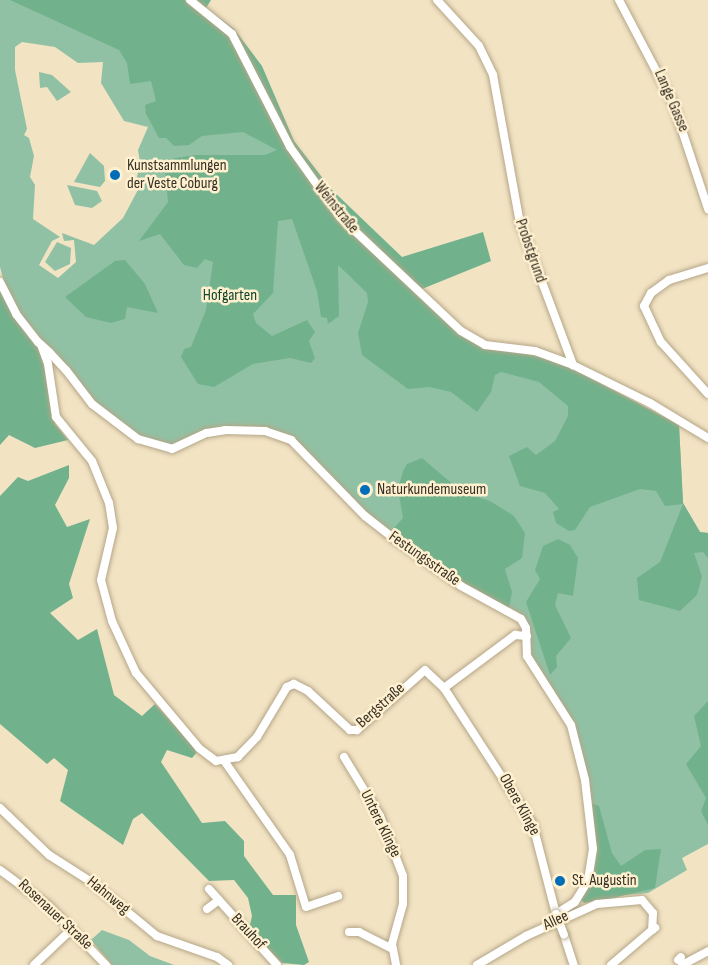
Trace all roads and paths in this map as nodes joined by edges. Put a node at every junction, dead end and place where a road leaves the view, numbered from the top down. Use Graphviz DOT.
graph roads {
  1 [pos="190,0"];
  2 [pos="437,0"];
  3 [pos="619,0"];
  4 [pos="708,209"];
  5 [pos="708,268"];
  6 [pos="0,282"];
  7 [pos="41,345"];
  8 [pos="573,365"];
  9 [pos="66,370"];
  10 [pos="51,378"];
  11 [pos="708,394"];
  12 [pos="708,438"];
  13 [pos="527,636"];
  14 [pos="444,688"];
  15 [pos="344,757"];
  16 [pos="225,762"];
  17 [pos="0,808"];
  18 [pos="0,870"];
  19 [pos="209,889"];
  20 [pos="338,896"];
  21 [pos="219,900"];
  22 [pos="207,909"];
  23 [pos="556,914"];
  24 [pos="72,929"];
  25 [pos="349,932"];
  26 [pos="393,949"];
  27 [pos="708,951"];
  28 [pos="680,961"];
  29 [pos="34,965"];
  30 [pos="106,965"];
  31 [pos="228,965"];
  32 [pos="278,965"];
  33 [pos="396,965"];
  34 [pos="477,965"];
  35 [pos="574,965"];
  36 [pos="611,965"];
  1 -- 8 [label="street, Weinstraße"];
  2 -- 8 [label="street, Probstgrund"];
  3 -- 4 [label="street, Lange Gasse"];
  5 -- 11 [label="street"];
  6 -- 7 [label="street, Festungsstraße"];
  7 -- 9 [label="street, Festungsstraße"];
  7 -- 10 [label="street"];
  8 -- 12 [label="street"];
  9 -- 10 [label="street"];
  9 -- 13 [label="street, Festungsstraße"];
  10 -- 16 [label="street"];
  13 -- 14 [label="street"];
  13 -- 23 [label="street, Festungsstraße"];
  14 -- 16 [label="street, Bergstraße"];
  14 -- 23 [label="street, Obere Klinge"];
  15 -- 26 [label="street, Untere Klinge"];
  16 -- 20 [label="street"];
  17 -- 31 [label="street, Hahnweg"];
  18 -- 24 [label="street, Rosenauer Straße"];
  19 -- 21 [label="street, Brauhof"];
  21 -- 22 [label="street, Brauhof"];
  21 -- 32 [label="street, Brauhof"];
  23 -- 35 [label="street, Obere Klinge, bridge"];
  24 -- 29 [label="street"];
  24 -- 30 [label="street, Rosenauer Straße"];
  25 -- 26 [label="street"];
  26 -- 33 [label="street, Untere Klinge"];
  27 -- 28 [label="street"];
  34 -- 36 [label="street, Allee"];
}
